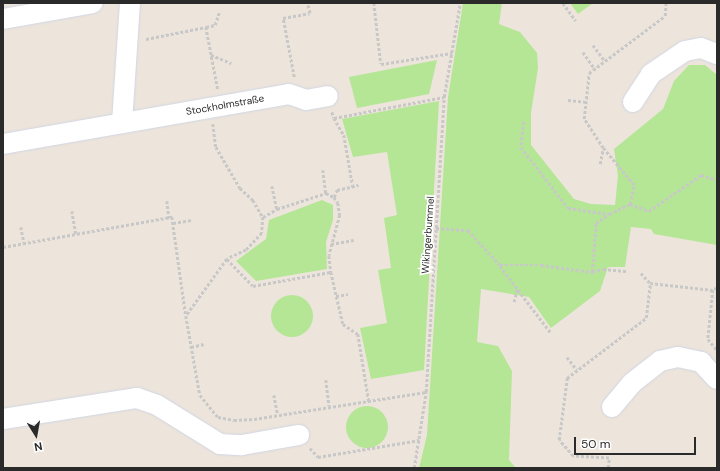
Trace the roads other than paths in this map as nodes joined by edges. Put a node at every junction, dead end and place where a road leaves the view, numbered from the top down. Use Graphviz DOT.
graph roads {
  1 [pos="94,3"];
  2 [pos="130,3"];
  3 [pos="3,18"];
  4 [pos="717,54"];
  5 [pos="328,96"];
  6 [pos="633,102"];
  7 [pos="122,123"];
  8 [pos="3,144"];
  9 [pos="717,380"];
  10 [pos="612,408"];
  11 [pos="3,418"];
  12 [pos="299,435"];
  1 -- 3 [label="street"];
  2 -- 7 [label="street"];
  4 -- 6 [label="street"];
  5 -- 7 [label="street, Stockholmstraße"];
  7 -- 8 [label="street, Stockholmstraße"];
  9 -- 10 [label="street"];
  11 -- 12 [label="street"];
}
